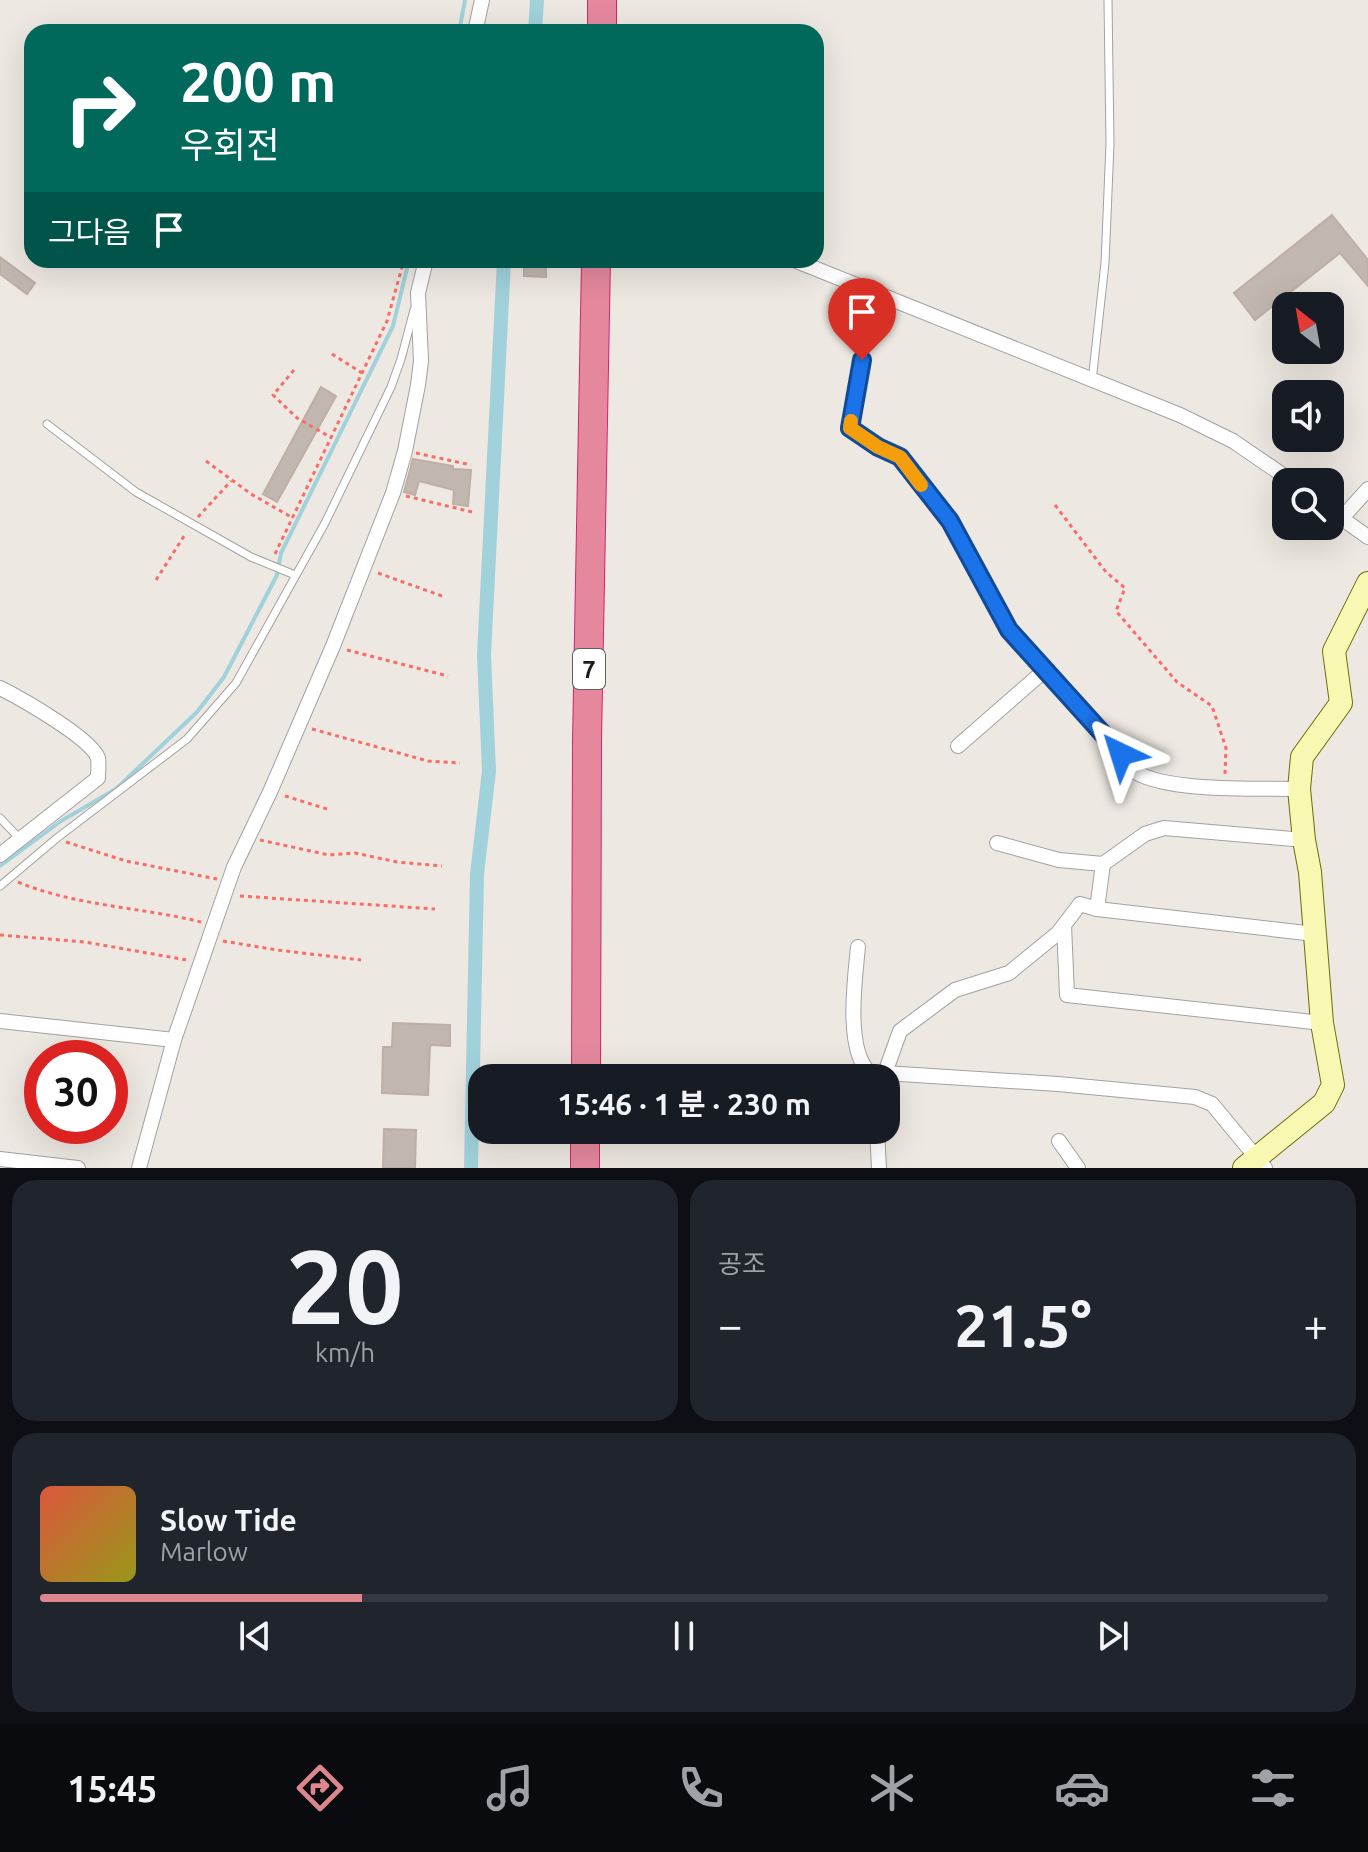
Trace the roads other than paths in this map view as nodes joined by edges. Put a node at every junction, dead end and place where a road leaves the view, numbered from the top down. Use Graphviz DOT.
graph roads {
  1 [pos="482,0"];
  2 [pos="602,0"];
  3 [pos="1108,0"];
  4 [pos="477,24"];
  5 [pos="602,24"];
  6 [pos="424,268"];
  7 [pos="596,268"];
  8 [pos="814,268"];
  9 [pos="418,293"];
  10 [pos="401,359"];
  11 [pos="862,360"];
  12 [pos="421,361"];
  13 [pos="1092,381"];
  14 [pos="47,424"];
  15 [pos="1274,468"];
  16 [pos="1368,489"];
  17 [pos="1344,507"];
  18 [pos="1344,520"];
  19 [pos="1368,537"];
  20 [pos="295,575"];
  21 [pos="1368,583"];
  22 [pos="1045,670"];
  23 [pos="0,688"];
  24 [pos="958,746"];
  25 [pos="1299,789"];
  26 [pos="0,818"];
  27 [pos="21,840"];
  28 [pos="1304,840"];
  29 [pos="997,843"];
  30 [pos="0,855"];
  31 [pos="1103,864"];
  32 [pos="0,886"];
  33 [pos="1097,909"];
  34 [pos="1064,925"];
  35 [pos="1315,934"];
  36 [pos="858,947"];
  37 [pos="0,1021"];
  38 [pos="1322,1023"];
  39 [pos="174,1040"];
  40 [pos="586,1064"];
  41 [pos="863,1064"];
  42 [pos="883,1064"];
  43 [pos="900,1075"];
  44 [pos="1059,1141"];
  45 [pos="585,1144"];
  46 [pos="878,1144"];
  47 [pos="0,1159"];
  48 [pos="1255,1164"];
  49 [pos="78,1168"];
  50 [pos="139,1168"];
  51 [pos="585,1168"];
  52 [pos="879,1168"];
  53 [pos="1078,1168"];
  1 -- 4 [label="street"];
  2 -- 5 [label="highway"];
  3 -- 13 [label="lane"];
  6 -- 9 [label="street"];
  7 -- 40 [label="highway, 7"];
  8 -- 13 [label="street"];
  9 -- 10 [label="lane"];
  9 -- 12 [label="street"];
  10 -- 12 [label="lane"];
  10 -- 20 [label="lane"];
  11 -- 22 [label="street"];
  12 -- 39 [label="street"];
  13 -- 15 [label="street"];
  14 -- 20 [label="lane"];
  16 -- 17 [label="street"];
  18 -- 19 [label="street"];
  20 -- 32 [label="lane"];
  21 -- 25 [label="street"];
  22 -- 24 [label="street"];
  22 -- 25 [label="street"];
  23 -- 27 [label="street"];
  25 -- 28 [label="street"];
  26 -- 27 [label="lane"];
  27 -- 30 [label="street"];
  28 -- 31 [label="street"];
  28 -- 35 [label="street"];
  29 -- 31 [label="street"];
  31 -- 33 [label="street"];
  33 -- 34 [label="street"];
  33 -- 35 [label="street"];
  34 -- 38 [label="street"];
  34 -- 42 [label="street"];
  35 -- 38 [label="street"];
  36 -- 41 [label="street"];
  37 -- 39 [label="street"];
  38 -- 48 [label="street"];
  39 -- 50 [label="street"];
  43 -- 48 [label="street"];
  44 -- 53 [label="street"];
  45 -- 51 [label="highway"];
  46 -- 52 [label="street"];
  47 -- 49 [label="street"];
}
